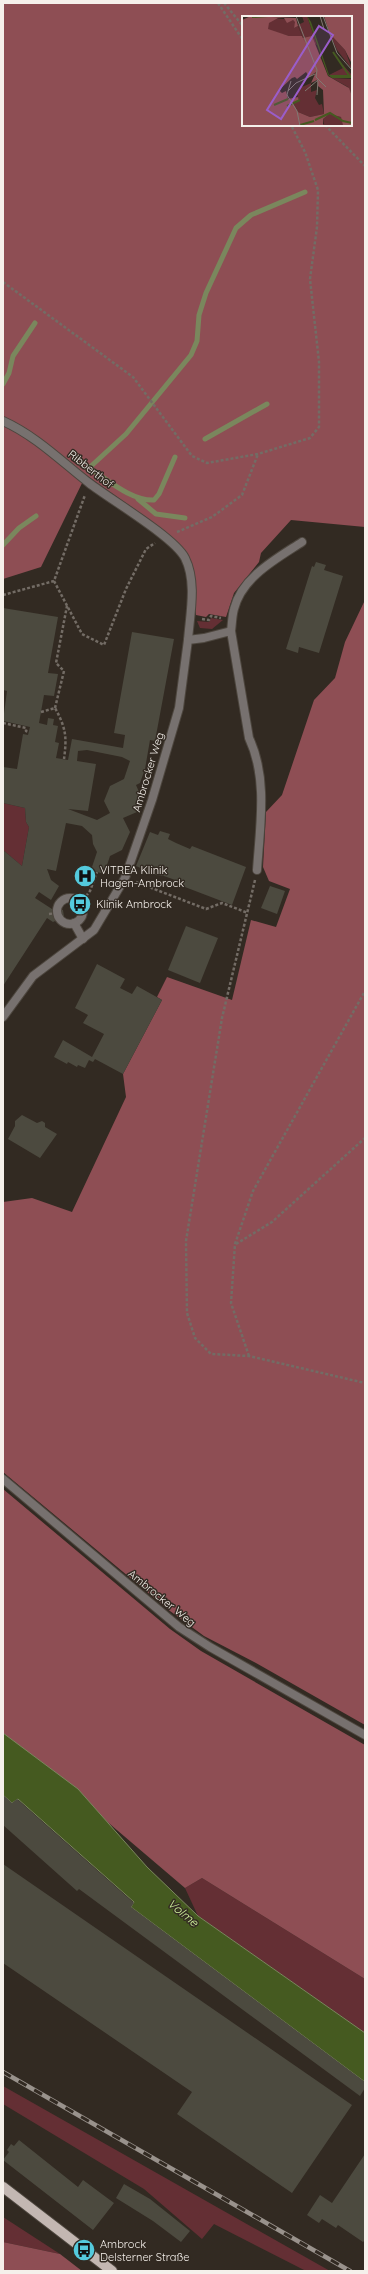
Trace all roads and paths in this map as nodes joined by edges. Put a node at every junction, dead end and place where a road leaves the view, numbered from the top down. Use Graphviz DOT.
graph roads {
  1 [pos="218,3"];
  2 [pos="224,3"];
  3 [pos="242,25"];
  4 [pos="242,39"];
  5 [pos="292,126"];
  6 [pos="326,126"];
  7 [pos="365,166"];
  8 [pos="3,282"];
  9 [pos="3,421"];
  10 [pos="258,454"];
  11 [pos="89,483"];
  12 [pos="165,537"];
  13 [pos="302,542"];
  14 [pos="54,581"];
  15 [pos="3,595"];
  16 [pos="67,606"];
  17 [pos="197,618"];
  18 [pos="224,618"];
  19 [pos="231,631"];
  20 [pos="188,640"];
  21 [pos="55,708"];
  22 [pos="41,712"];
  23 [pos="3,723"];
  24 [pos="29,732"];
  25 [pos="64,759"];
  26 [pos="257,870"];
  27 [pos="97,872"];
  28 [pos="125,878"];
  29 [pos="80,904"];
  30 [pos="248,912"];
  31 [pos="74,923"];
  32 [pos="83,939"];
  33 [pos="365,991"];
  34 [pos="3,1018"];
  35 [pos="365,1138"];
  36 [pos="235,1244"];
  37 [pos="250,1356"];
  38 [pos="365,1384"];
  39 [pos="3,1479"];
  40 [pos="365,1735"];
  41 [pos="3,2187"];
  42 [pos="112,2271"];
  1 -- 4 [label="path"];
  2 -- 3 [label="path"];
  5 -- 10 [label="path"];
  6 -- 7 [label="path"];
  8 -- 10 [label="path"];
  9 -- 11 [label="lane, Ribberthof"];
  10 -- 12 [label="path"];
  11 -- 12 [label="lane, Ribberthof"];
  11 -- 14 [label="path"];
  12 -- 16 [label="path"];
  12 -- 20 [label="lane, Ribberthof"];
  13 -- 19 [label="lane"];
  14 -- 15 [label="path"];
  14 -- 16 [label="path"];
  16 -- 21 [label="path"];
  17 -- 18 [label="path"];
  19 -- 20 [label="lane"];
  19 -- 26 [label="lane"];
  20 -- 28 [label="lane, Ambrocker Weg"];
  21 -- 22 [label="path"];
  21 -- 25 [label="path"];
  23 -- 24 [label="path"];
  26 -- 30 [label="path"];
  27 -- 29 [label="path"];
  28 -- 30 [label="path"];
  28 -- 32 [label="lane, Ambrocker Weg"];
  29 -- 31 [label="lane"];
  29 -- 31 [label="lane"];
  30 -- 37 [label="path"];
  31 -- 32 [label="lane"];
  32 -- 34 [label="lane, Ambrocker Weg"];
  33 -- 36 [label="path"];
  35 -- 36 [label="path"];
  36 -- 37 [label="path"];
  37 -- 38 [label="path"];
  39 -- 40 [label="lane, Ambrocker Weg"];
  41 -- 42 [label="main road"];
}
